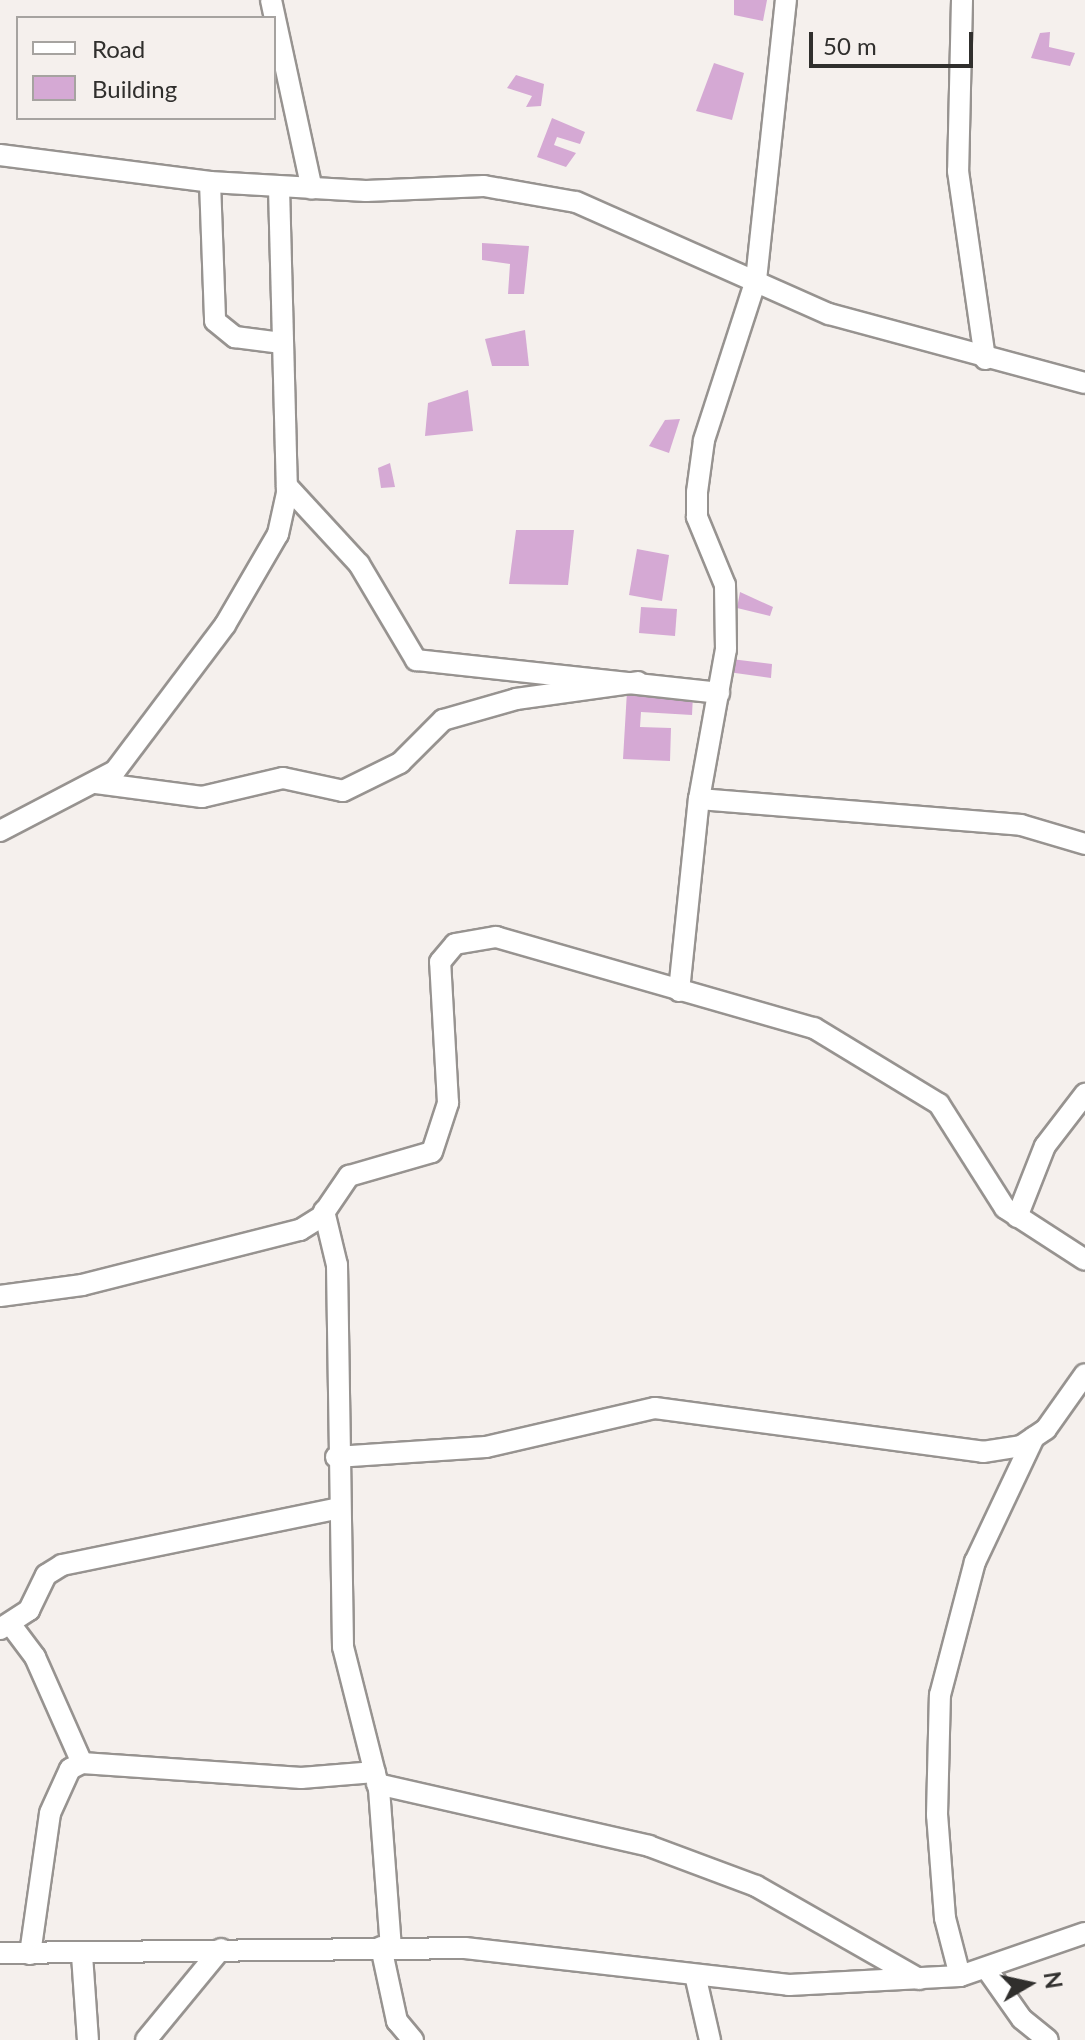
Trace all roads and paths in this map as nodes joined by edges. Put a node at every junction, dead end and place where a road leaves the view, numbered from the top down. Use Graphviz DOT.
graph roads {
  1 [pos="786,0"];
  2 [pos="962,0"];
  3 [pos="276,23"];
  4 [pos="0,155"];
  5 [pos="210,182"];
  6 [pos="279,187"];
  7 [pos="312,189"];
  8 [pos="756,280"];
  9 [pos="282,343"];
  10 [pos="985,359"];
  11 [pos="1085,383"];
  12 [pos="287,486"];
  13 [pos="638,682"];
  14 [pos="719,693"];
  15 [pos="96,783"];
  16 [pos="699,799"];
  17 [pos="0,831"];
  18 [pos="1085,844"];
  19 [pos="679,991"];
  20 [pos="1085,1094"];
  21 [pos="324,1211"];
  22 [pos="1017,1217"];
  23 [pos="1085,1260"];
  24 [pos="0,1296"];
  25 [pos="1085,1374"];
  26 [pos="1034,1437"];
  27 [pos="336,1457"];
  28 [pos="339,1508"];
  29 [pos="6,1627"];
  30 [pos="82,1763"];
  31 [pos="376,1778"];
  32 [pos="1085,1933"];
  33 [pos="386,1947"];
  34 [pos="221,1949"];
  35 [pos="0,1953"];
  36 [pos="30,1954"];
  37 [pos="82,1955"];
  38 [pos="986,1968"];
  39 [pos="960,1976"];
  40 [pos="696,1979"];
  41 [pos="919,1979"];
  42 [pos="88,2040"];
  43 [pos="146,2040"];
  44 [pos="413,2040"];
  45 [pos="710,2040"];
  46 [pos="1048,2040"];
  1 -- 8 [label="street"];
  2 -- 10 [label="street"];
  3 -- 7 [label="street"];
  4 -- 5 [label="street"];
  5 -- 6 [label="street"];
  5 -- 9 [label="street"];
  6 -- 7 [label="street"];
  6 -- 9 [label="street"];
  7 -- 8 [label="street"];
  8 -- 10 [label="street"];
  8 -- 14 [label="street"];
  9 -- 12 [label="street"];
  10 -- 11 [label="street"];
  12 -- 13 [label="street"];
  12 -- 15 [label="street"];
  13 -- 14 [label="street"];
  13 -- 15 [label="street"];
  14 -- 16 [label="street"];
  15 -- 17 [label="street"];
  16 -- 18 [label="street"];
  16 -- 19 [label="street"];
  19 -- 21 [label="street"];
  19 -- 22 [label="street"];
  20 -- 22 [label="street"];
  21 -- 24 [label="street"];
  21 -- 27 [label="street"];
  22 -- 23 [label="street"];
  25 -- 26 [label="street"];
  26 -- 27 [label="street"];
  26 -- 39 [label="street"];
  27 -- 28 [label="street"];
  28 -- 29 [label="street"];
  28 -- 31 [label="street"];
  29 -- 30 [label="street"];
  30 -- 31 [label="street"];
  30 -- 36 [label="street"];
  31 -- 33 [label="street"];
  31 -- 41 [label="street"];
  32 -- 38 [label="street"];
  33 -- 34 [label="street"];
  33 -- 40 [label="street"];
  33 -- 44 [label="street"];
  34 -- 37 [label="street"];
  34 -- 43 [label="street"];
  35 -- 36 [label="street"];
  36 -- 37 [label="street"];
  37 -- 42 [label="street"];
  38 -- 39 [label="street"];
  38 -- 46 [label="street"];
  39 -- 41 [label="street"];
  40 -- 41 [label="street"];
  40 -- 45 [label="street"];
}
